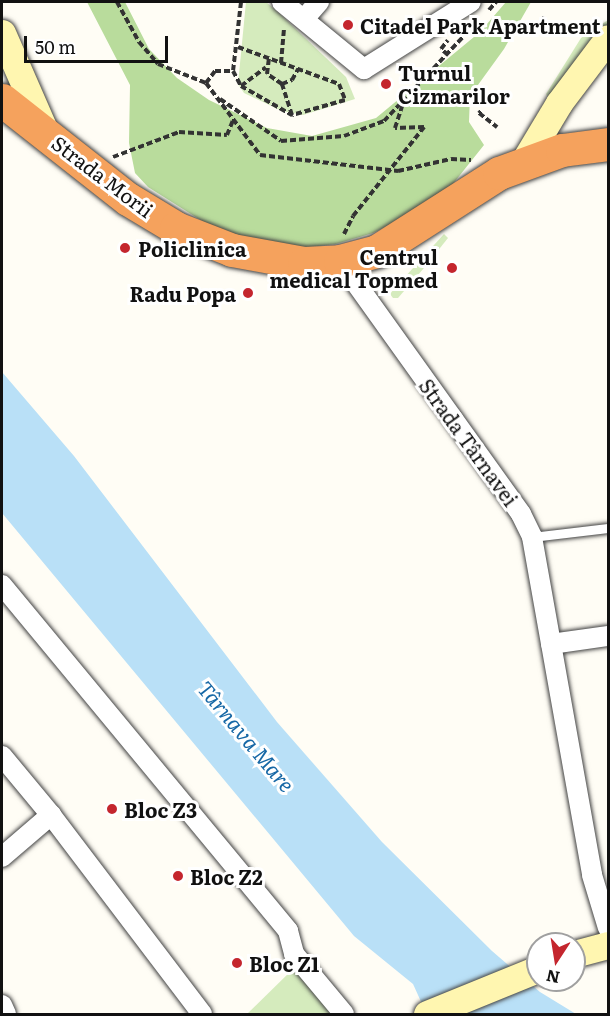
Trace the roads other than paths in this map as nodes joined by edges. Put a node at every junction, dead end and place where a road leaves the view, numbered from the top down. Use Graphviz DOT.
graph roads {
  1 [pos="319,2"];
  2 [pos="470,2"];
  3 [pos="284,3"];
  4 [pos="304,19"];
  5 [pos="2,33"];
  6 [pos="609,38"];
  7 [pos="2,100"];
  8 [pos="48,138"];
  9 [pos="609,144"];
  10 [pos="511,168"];
  11 [pos="340,261"];
  12 [pos="607,528"];
  13 [pos="532,537"];
  14 [pos="2,585"];
  15 [pos="609,636"];
  16 [pos="551,644"];
  17 [pos="2,756"];
  18 [pos="51,815"];
  19 [pos="2,857"];
  20 [pos="597,943"];
  21 [pos="526,974"];
  22 [pos="2,1005"];
  23 [pos="6,1014"];
  24 [pos="202,1014"];
  25 [pos="344,1014"];
  26 [pos="427,1014"];
  1 -- 4 [label="street"];
  2 -- 4 [label="street"];
  3 -- 4 [label="street"];
  5 -- 8 [label="street, Strada Morii"];
  6 -- 10 [label="street"];
  7 -- 8 [label="highway"];
  8 -- 11 [label="highway, Strada Morii"];
  9 -- 10 [label="highway, Strada Morii"];
  10 -- 11 [label="highway, Strada Morii"];
  11 -- 13 [label="street, Strada Târnavei"];
  12 -- 13 [label="lane"];
  13 -- 16 [label="street, Strada Târnavei"];
  14 -- 25 [label="street"];
  15 -- 16 [label="street"];
  16 -- 20 [label="street, Strada Târnavei"];
  17 -- 18 [label="street"];
  18 -- 19 [label="street"];
  18 -- 24 [label="street"];
  21 -- 26 [label="street"];
  22 -- 23 [label="street"];
}
